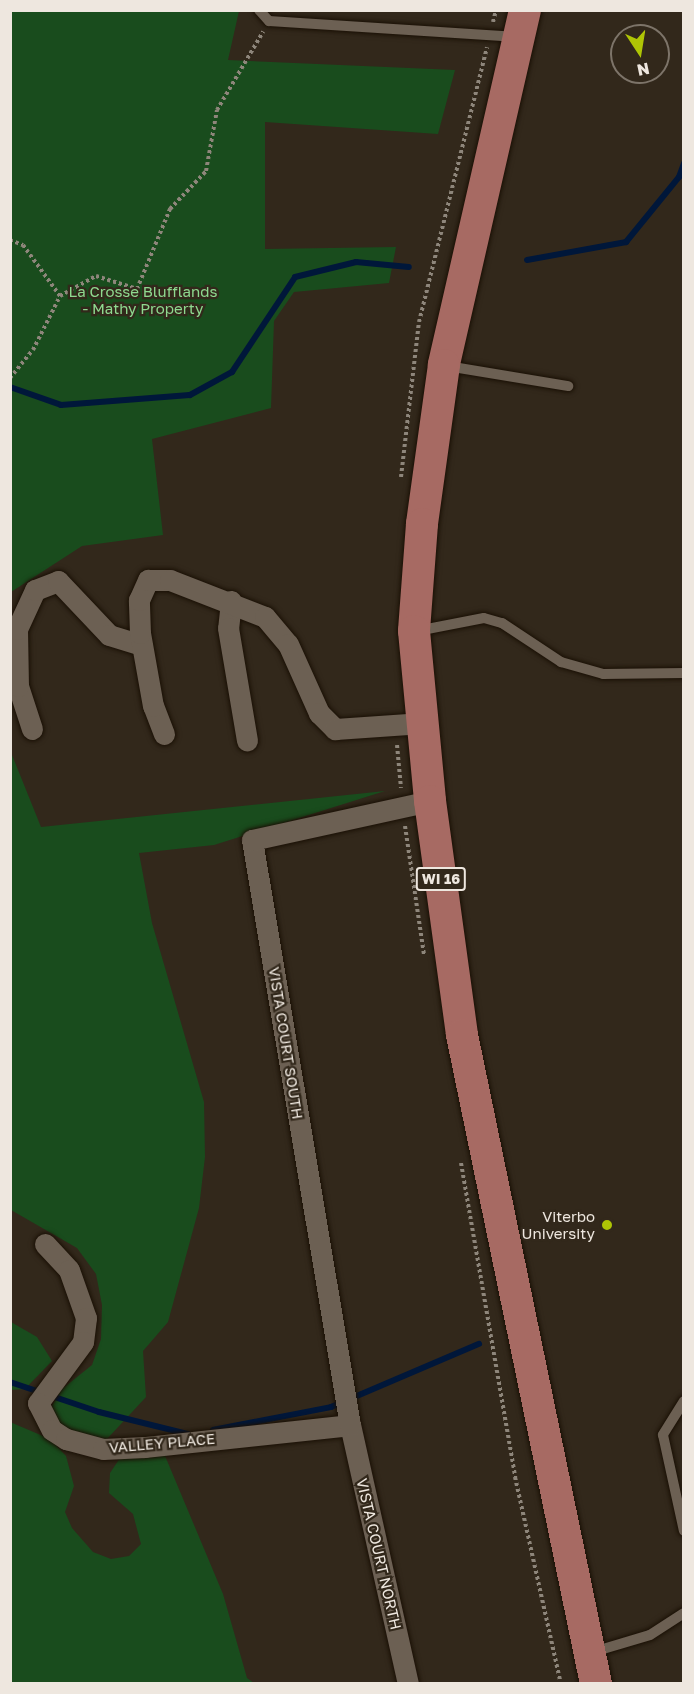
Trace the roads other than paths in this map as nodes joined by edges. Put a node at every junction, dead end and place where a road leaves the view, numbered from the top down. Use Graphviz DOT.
graph roads {
  1 [pos="259,10"];
  2 [pos="522,24"];
  3 [pos="444,365"];
  4 [pos="567,386"];
  5 [pos="231,601"];
  6 [pos="414,631"];
  7 [pos="142,645"];
  8 [pos="684,673"];
  9 [pos="423,723"];
  10 [pos="32,729"];
  11 [pos="164,734"];
  12 [pos="247,740"];
  13 [pos="430,801"];
  14 [pos="45,1244"];
  15 [pos="684,1401"];
  16 [pos="350,1425"];
  17 [pos="684,1531"];
  18 [pos="684,1613"];
  19 [pos="590,1653"];
  20 [pos="408,1683"];
  21 [pos="597,1683"];
  1 -- 2 [label="lane"];
  2 -- 3 [label="main road, WI 16"];
  3 -- 4 [label="lane"];
  3 -- 6 [label="main road, WI 16"];
  5 -- 7 [label="street"];
  5 -- 9 [label="street"];
  5 -- 12 [label="street"];
  6 -- 8 [label="lane"];
  6 -- 9 [label="main road, WI 16"];
  7 -- 10 [label="street"];
  7 -- 11 [label="street"];
  9 -- 13 [label="main road, WI 16"];
  13 -- 16 [label="street, VISTA COURT SOUTH"];
  13 -- 19 [label="main road, WI 16"];
  14 -- 16 [label="street, VALLEY PLACE"];
  15 -- 17 [label="lane"];
  16 -- 20 [label="street, VISTA COURT NORTH"];
  18 -- 19 [label="lane"];
  19 -- 21 [label="main road, WI 16"];
}
